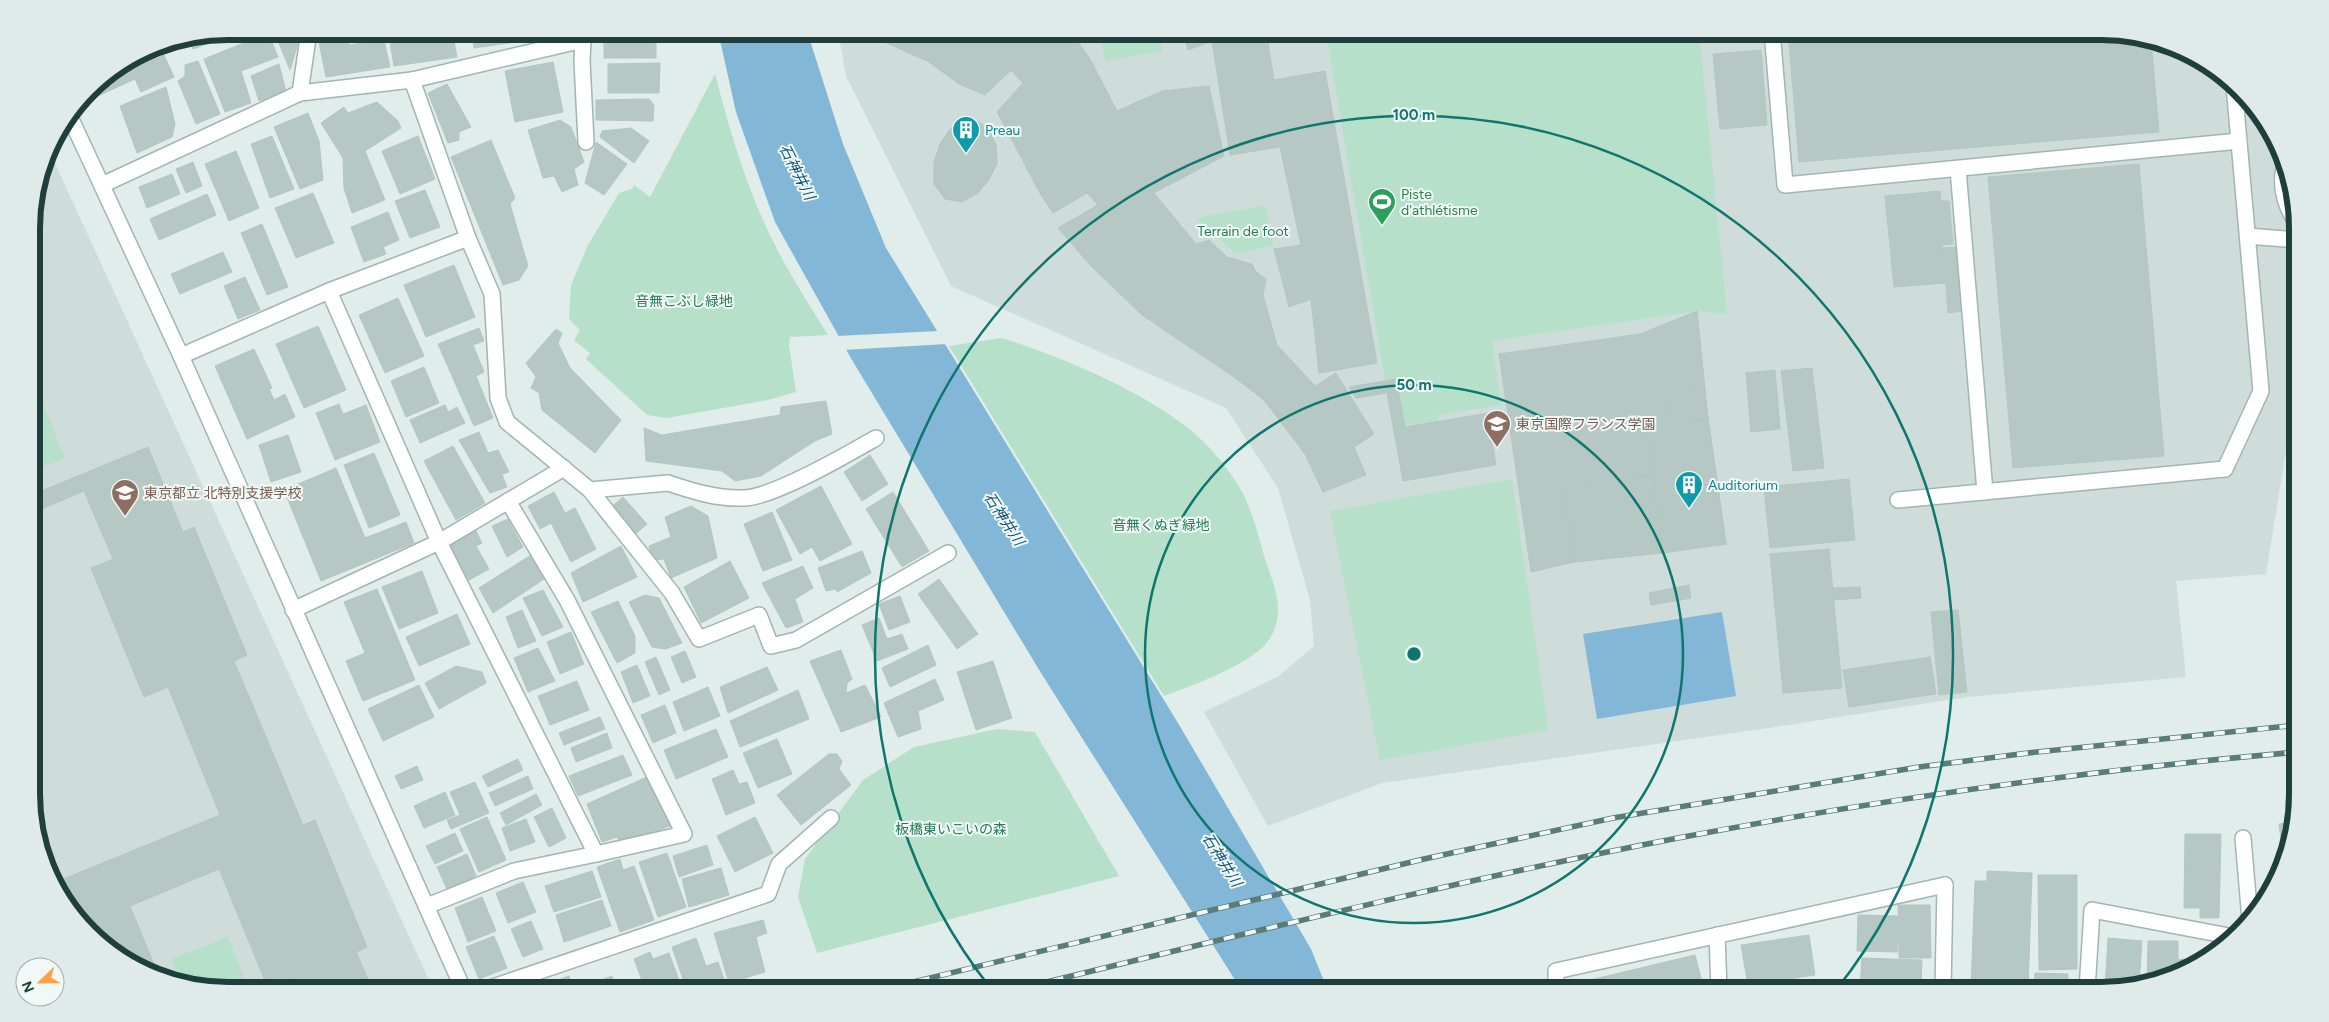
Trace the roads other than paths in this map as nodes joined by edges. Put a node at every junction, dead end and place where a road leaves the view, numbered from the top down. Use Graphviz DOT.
graph roads {
  1 [pos="309,40"];
  2 [pos="570,40"];
  3 [pos="586,40"];
  4 [pos="1773,40"];
  5 [pos="412,80"];
  6 [pos="300,93"];
  7 [pos="2235,96"];
  8 [pos="73,123"];
  9 [pos="2239,141"];
  10 [pos="586,142"];
  11 [pos="1958,168"];
  12 [pos="2284,184"];
  13 [pos="102,185"];
  14 [pos="2286,199"];
  15 [pos="2248,236"];
  16 [pos="468,238"];
  17 [pos="2289,239"];
  18 [pos="329,291"];
  19 [pos="181,356"];
  20 [pos="876,438"];
  21 [pos="564,468"];
  22 [pos="590,490"];
  23 [pos="1986,492"];
  24 [pos="1898,500"];
  25 [pos="508,501"];
  26 [pos="439,542"];
  27 [pos="948,553"];
  28 [pos="293,610"];
  29 [pos="831,818"];
  30 [pos="2243,838"];
  31 [pos="596,854"];
  32 [pos="2252,905"];
  33 [pos="426,906"];
  34 [pos="1717,935"];
  35 [pos="2225,935"];
  36 [pos="460,982"];
  37 [pos="508,982"];
  38 [pos="1556,982"];
  39 [pos="1719,982"];
  40 [pos="1943,982"];
  41 [pos="2088,982"];
  1 -- 6 [label="street"];
  2 -- 5 [label="street"];
  3 -- 10 [label="street"];
  4 -- 11 [label="street"];
  5 -- 6 [label="street"];
  5 -- 16 [label="street"];
  6 -- 13 [label="street"];
  7 -- 9 [label="street"];
  8 -- 13 [label="street"];
  9 -- 11 [label="street"];
  9 -- 15 [label="street"];
  11 -- 23 [label="street"];
  12 -- 14 [label="street"];
  13 -- 19 [label="street"];
  15 -- 17 [label="street"];
  15 -- 23 [label="street"];
  16 -- 18 [label="street"];
  16 -- 21 [label="street"];
  18 -- 19 [label="street"];
  18 -- 26 [label="street"];
  19 -- 28 [label="street"];
  20 -- 22 [label="street"];
  21 -- 22 [label="street"];
  21 -- 25 [label="street"];
  22 -- 27 [label="street"];
  23 -- 24 [label="street"];
  25 -- 26 [label="street"];
  25 -- 31 [label="street"];
  26 -- 28 [label="street"];
  26 -- 31 [label="street"];
  28 -- 33 [label="street"];
  29 -- 37 [label="street"];
  30 -- 32 [label="street"];
  31 -- 33 [label="street"];
  33 -- 36 [label="street"];
  34 -- 38 [label="street"];
  34 -- 39 [label="street"];
  34 -- 40 [label="street"];
  35 -- 41 [label="street"];
}
